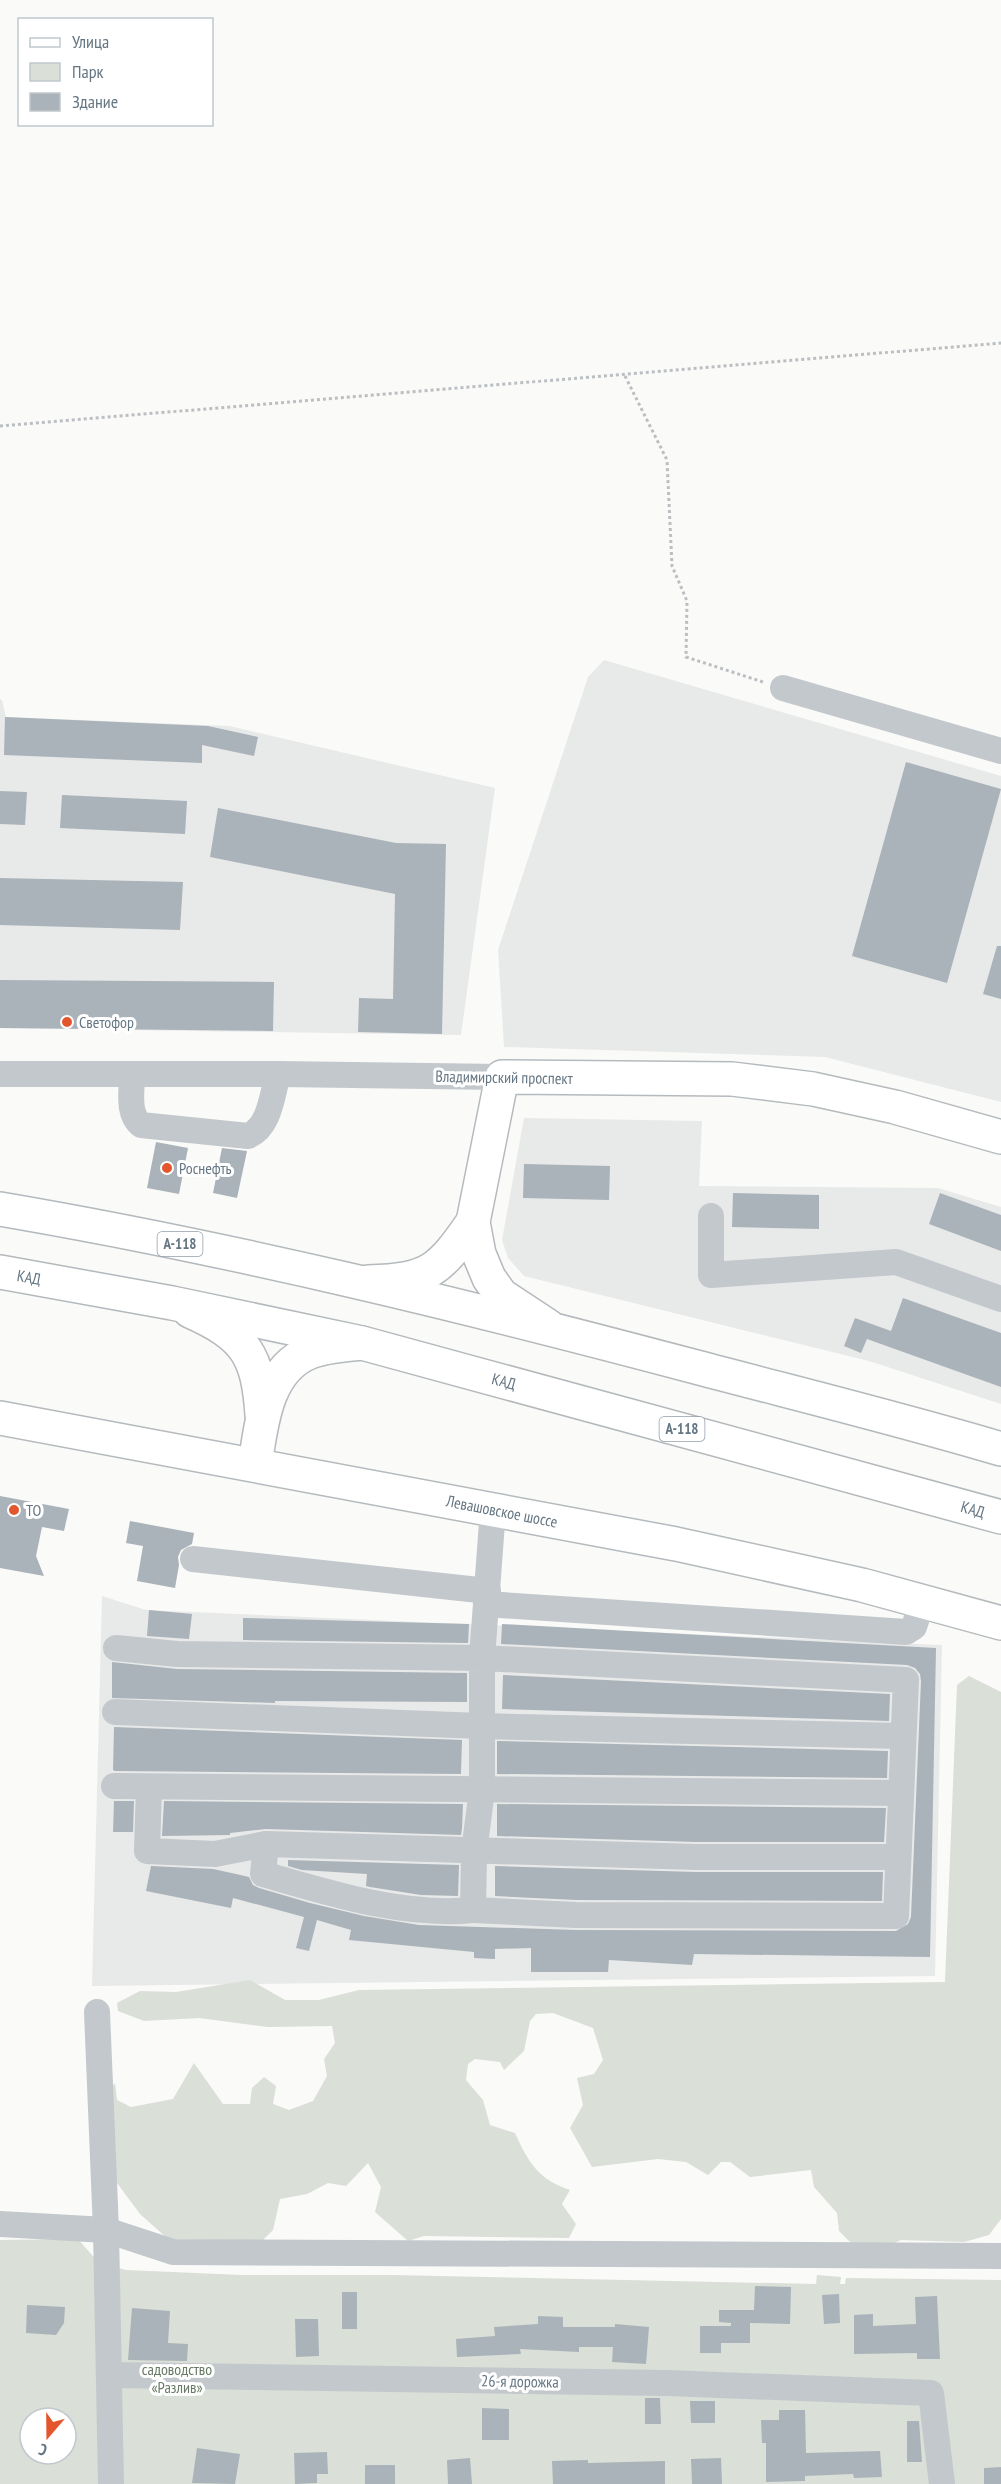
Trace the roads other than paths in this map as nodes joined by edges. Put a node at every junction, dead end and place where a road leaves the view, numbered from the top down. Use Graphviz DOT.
graph roads {
  1 [pos="783,688"];
  2 [pos="1001,751"];
  3 [pos="0,1074"];
  4 [pos="132,1074"];
  5 [pos="278,1074"];
  6 [pos="502,1077"];
  7 [pos="1001,1137"];
  8 [pos="0,1209"];
  9 [pos="711,1216"];
  10 [pos="473,1222"];
  11 [pos="0,1272"];
  12 [pos="359,1282"];
  13 [pos="1001,1299"];
  14 [pos="172,1303"];
  15 [pos="552,1329"];
  16 [pos="362,1343"];
  17 [pos="0,1418"];
  18 [pos="262,1419"];
  19 [pos="1001,1449"];
  20 [pos="255,1465"];
  21 [pos="493,1509"];
  22 [pos="1001,1517"];
  23 [pos="193,1559"];
  24 [pos="487,1597"];
  25 [pos="921,1602"];
  26 [pos="1001,1623"];
  27 [pos="116,1648"];
  28 [pos="482,1658"];
  29 [pos="115,1712"];
  30 [pos="481,1726"];
  31 [pos="903,1737"];
  32 [pos="114,1786"];
  33 [pos="149,1786"];
  34 [pos="482,1790"];
  35 [pos="901,1793"];
  36 [pos="266,1844"];
  37 [pos="474,1851"];
  38 [pos="898,1857"];
  39 [pos="473,1910"];
  40 [pos="97,2012"];
  41 [pos="0,2224"];
  42 [pos="106,2230"];
  43 [pos="1001,2256"];
  44 [pos="109,2375"];
  45 [pos="111,2484"];
  46 [pos="942,2484"];
  1 -- 2 [label="street"];
  3 -- 4 [label="street, Владимирский проспект"];
  4 -- 5 [label="street, Владимирский проспект"];
  4 -- 5 [label="street"];
  5 -- 6 [label="street, Владимирский проспект"];
  6 -- 7 [label="main road, Владимирский проспект"];
  6 -- 10 [label="main road"];
  8 -- 12 [label="main road, А-118"];
  9 -- 13 [label="street"];
  10 -- 12 [label="main road"];
  10 -- 15 [label="main road"];
  11 -- 14 [label="main road, КАД / А-118"];
  12 -- 15 [label="main road, А-118"];
  14 -- 16 [label="main road, КАД / А-118"];
  14 -- 18 [label="main road"];
  15 -- 19 [label="main road, А-118"];
  16 -- 18 [label="main road"];
  16 -- 22 [label="main road, КАД / А-118"];
  17 -- 20 [label="main road, Левашовское шоссе"];
  18 -- 20 [label="main road"];
  20 -- 21 [label="main road, Левашовское шоссе"];
  21 -- 24 [label="street"];
  21 -- 25 [label="main road, Левашовское шоссе"];
  23 -- 24 [label="street"];
  24 -- 25 [label="street"];
  24 -- 28 [label="street"];
  25 -- 26 [label="main road, Левашовское шоссе"];
  27 -- 28 [label="street"];
  28 -- 30 [label="street"];
  28 -- 31 [label="street"];
  29 -- 30 [label="street"];
  30 -- 31 [label="street"];
  30 -- 34 [label="street"];
  31 -- 35 [label="street"];
  32 -- 33 [label="street"];
  33 -- 34 [label="street"];
  33 -- 36 [label="street"];
  34 -- 35 [label="street"];
  34 -- 37 [label="street"];
  35 -- 38 [label="street"];
  36 -- 37 [label="street"];
  36 -- 39 [label="street"];
  37 -- 38 [label="street"];
  37 -- 39 [label="street"];
  38 -- 39 [label="street"];
  40 -- 42 [label="street"];
  41 -- 42 [label="street"];
  42 -- 43 [label="street"];
  42 -- 44 [label="street"];
  44 -- 45 [label="street"];
  44 -- 46 [label="street, 26-я дорожка"];
}
